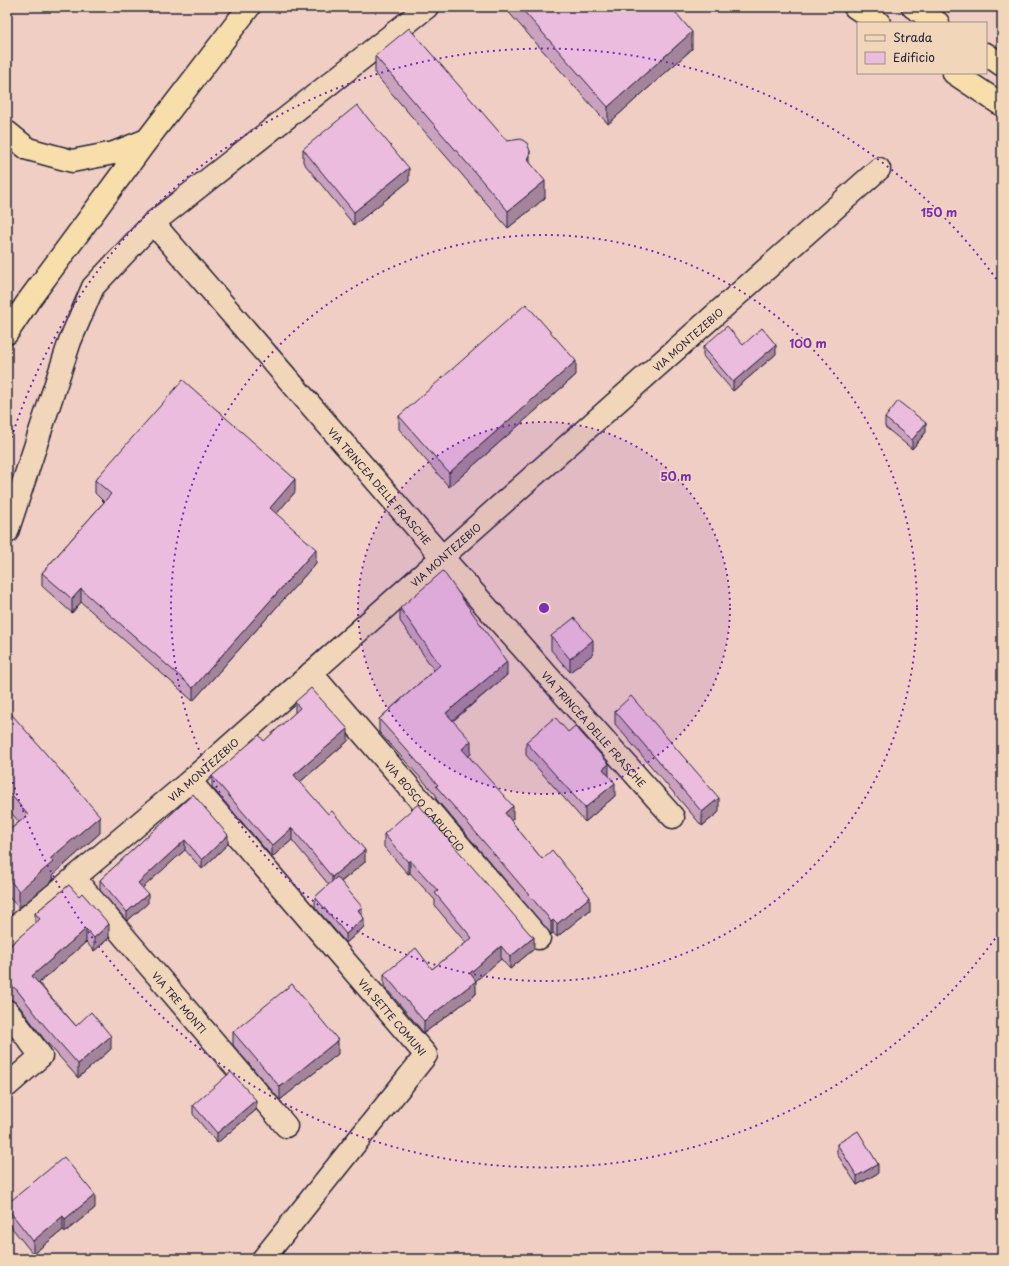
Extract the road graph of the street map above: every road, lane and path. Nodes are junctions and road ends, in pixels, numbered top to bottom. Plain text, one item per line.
1 (249, 7) edge
2 (427, 7) edge
3 (854, 7) edge
4 (913, 7) edge
5 (876, 22) edge
6 (936, 22) edge
7 (987, 55) edge
8 (1002, 65) edge
9 (956, 74) edge
10 (1002, 105) edge
11 (7, 132) edge
12 (147, 140) junction
13 (879, 169) dead end
14 (153, 222) junction
15 (7, 333) edge
16 (7, 532) edge
17 (442, 557) junction
18 (311, 673) junction
19 (190, 780) junction
20 (673, 817) dead end
21 (74, 878) junction
22 (7, 934) edge
23 (539, 938) dead end
24 (7, 1011) edge
25 (7, 1086) edge
26 (286, 1126) dead end
27 (263, 1259) edge

1 - 12 highway
2 - 14 street
3 - 5 highway
4 - 6 highway
7 - 8 highway
9 - 10 highway
11 - 12 highway
12 - 15 highway
13 - 17 street, VIA MONTEZEBIO
14 - 16 street
14 - 17 street, VIA TRINCEA DELLE FRASCHE
17 - 18 street, VIA MONTEZEBIO
17 - 20 street, VIA TRINCEA DELLE FRASCHE
18 - 19 street, VIA MONTEZEBIO
18 - 23 street, VIA BOSCO CAPUCCIO
19 - 21 street, VIA MONTEZEBIO
19 - 27 street, VIA SETTE COMUNI
21 - 22 street, VIA MONTEZEBIO
21 - 26 street, VIA TRE MONTI
24 - 25 street

